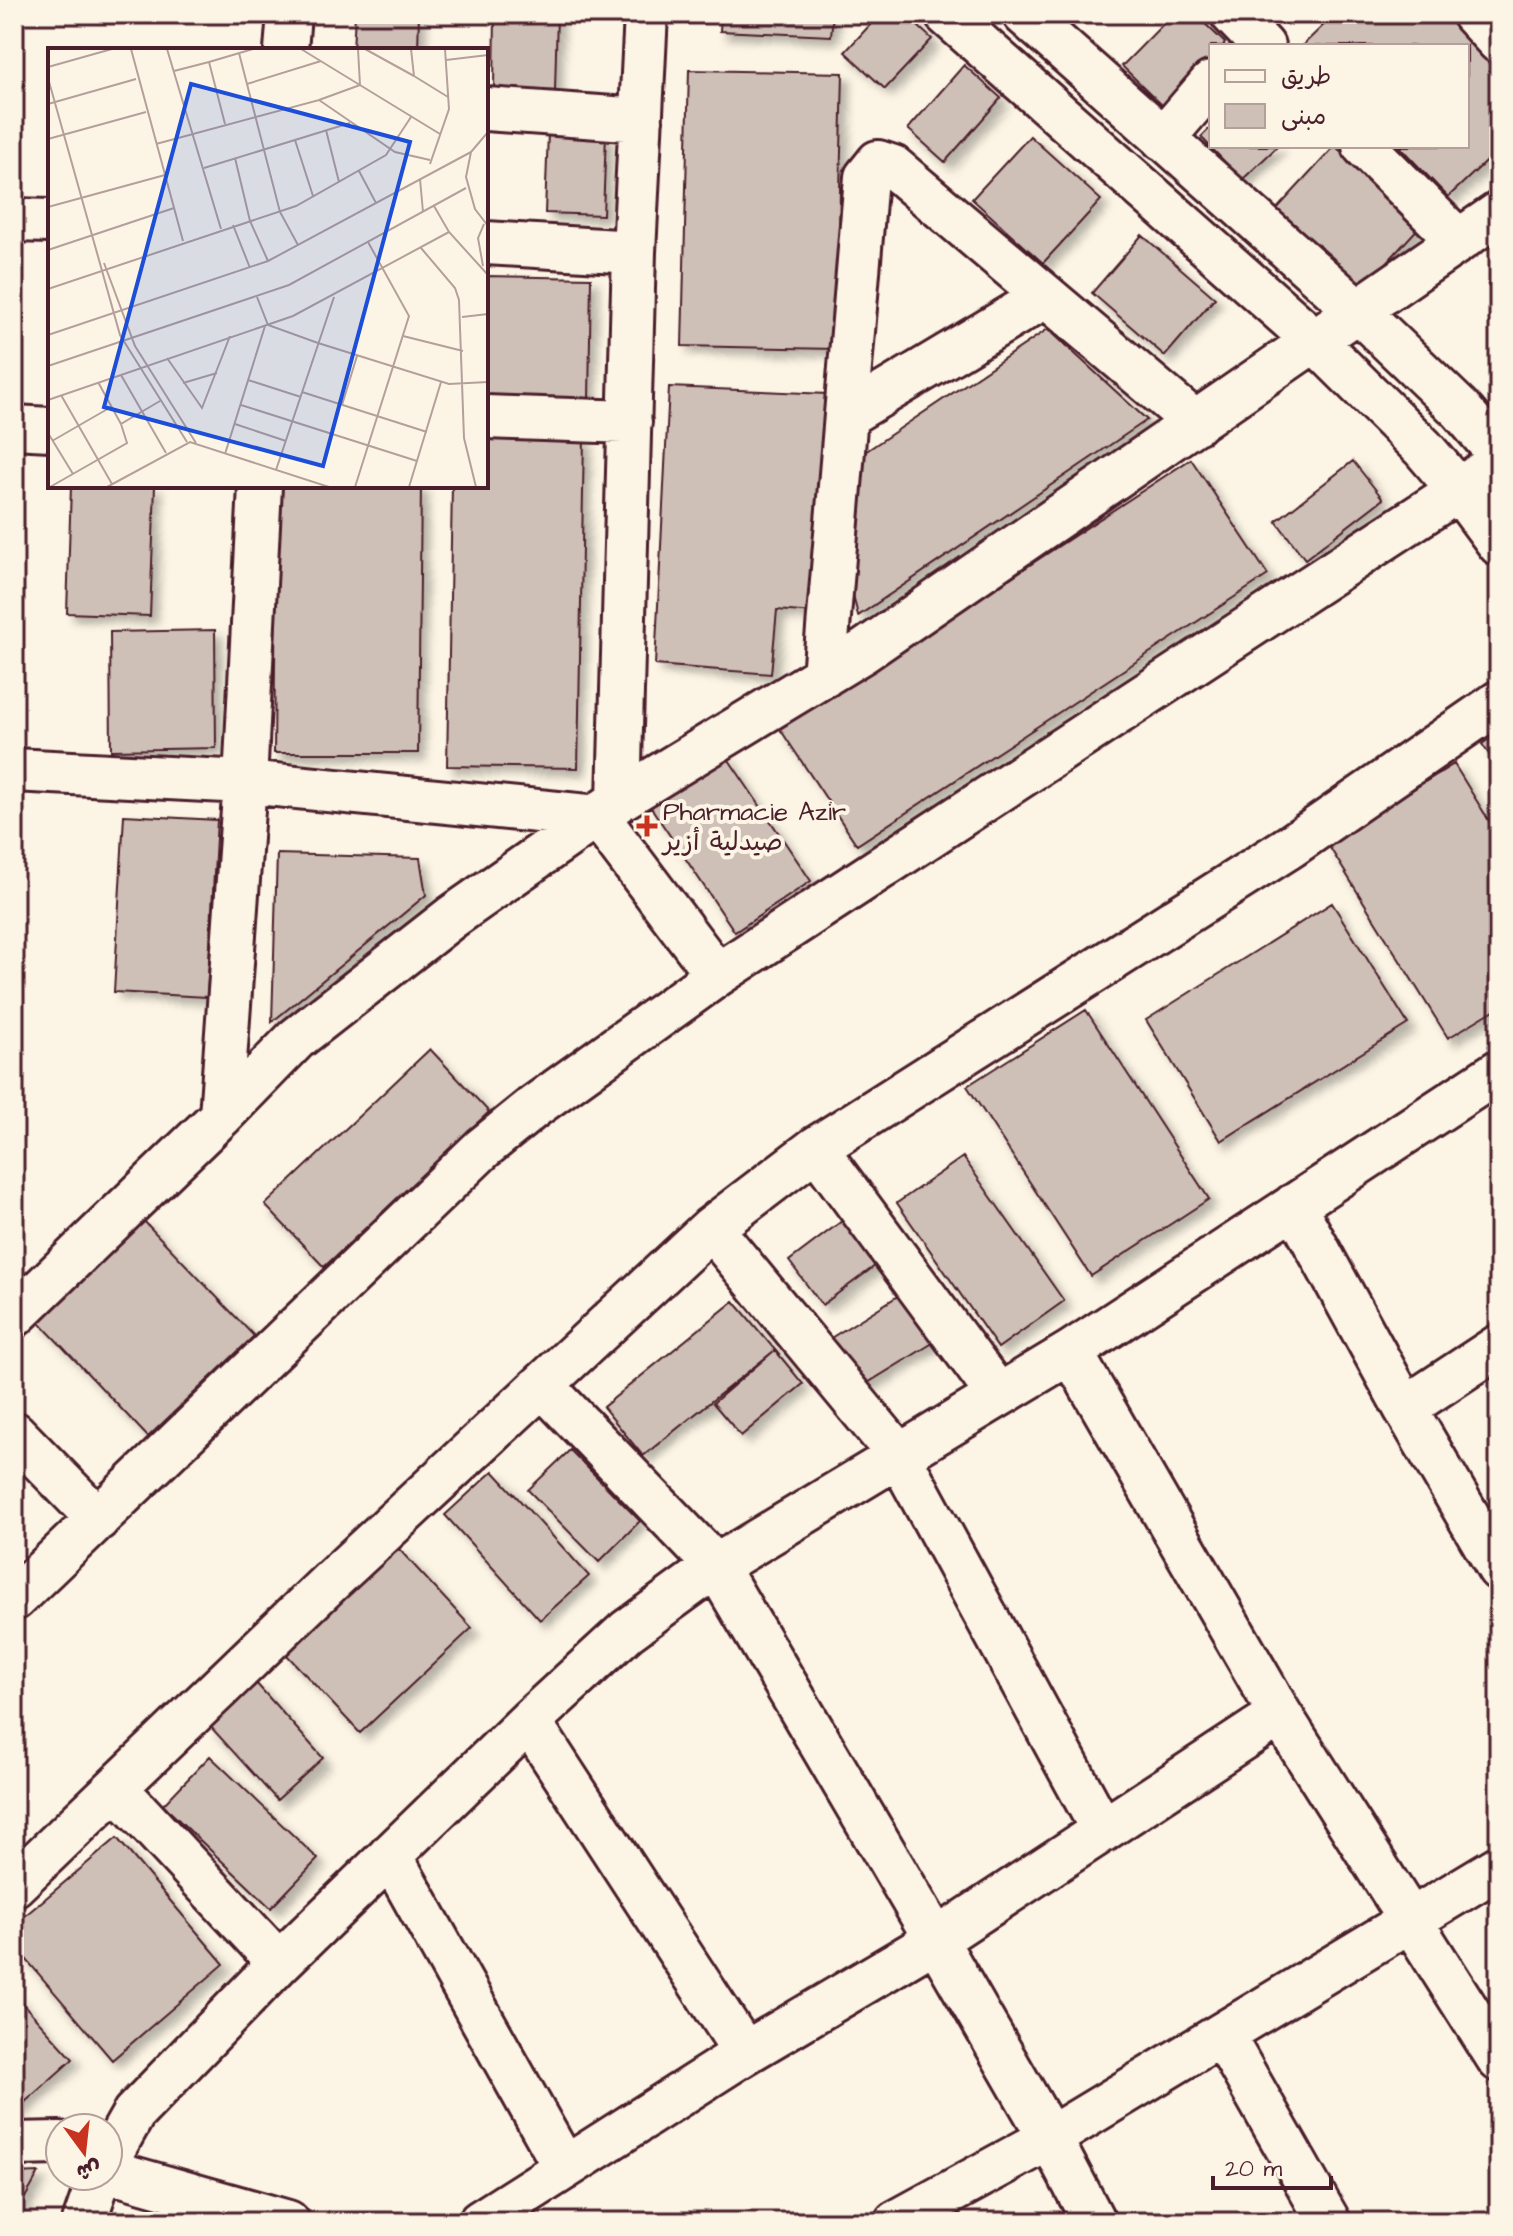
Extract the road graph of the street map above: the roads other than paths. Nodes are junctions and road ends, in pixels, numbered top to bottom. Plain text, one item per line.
1 (289, 14) edge
2 (646, 14) edge
3 (946, 14) edge
4 (1024, 14) edge
5 (1473, 14) edge
6 (1499, 42) edge
7 (286, 48) edge
8 (1209, 85) edge
9 (488, 109) edge
10 (641, 120) junction
11 (1163, 139) junction
12 (1366, 148) edge
13 (1499, 213) edge
14 (14, 220) edge
15 (48, 221) edge
16 (1458, 240) junction
17 (488, 243) edge
18 (634, 252) junction
19 (1046, 296) junction
20 (1358, 311) junction
21 (1315, 341) junction
22 (846, 416) junction
23 (488, 417) edge
24 (630, 422) junction
25 (1196, 423) junction
26 (14, 427) edge
27 (48, 429) edge
28 (1499, 454) edge
29 (1499, 461) edge
30 (260, 488) edge
31 (1459, 490) junction
32 (1499, 544) edge
33 (824, 676) junction
34 (1499, 702) edge
35 (14, 770) edge
36 (245, 782) junction
37 (609, 809) junction
38 (717, 975) junction
39 (1499, 1071) edge
40 (221, 1116) junction
41 (816, 1148) junction
42 (1294, 1205) junction
43 (711, 1228) junction
44 (14, 1316) edge
45 (1499, 1346) edge
46 (1071, 1352) junction
47 (542, 1385) junction
48 (998, 1395) junction
49 (1405, 1408) junction
50 (14, 1433) edge
51 (898, 1454) junction
52 (98, 1519) junction
53 (716, 1566) junction
54 (1499, 1569) edge
55 (14, 1599) edge
56 (1280, 1714) junction
57 (529, 1721) junction
58 (116, 1788) junction
59 (1103, 1831) junction
60 (390, 1855) junction
61 (1499, 1867) edge
62 (14, 1885) edge
63 (1410, 1921) junction
64 (936, 1940) junction
65 (279, 1963) junction
66 (1222, 2034) junction
67 (745, 2053) junction
68 (1499, 2060) edge
69 (124, 2131) edge
70 (1050, 2138) junction
71 (44, 2143) edge
72 (14, 2144) edge
73 (565, 2168) junction
74 (124, 2176) edge
75 (94, 2192) edge
76 (84, 2222) edge
77 (288, 2222) edge
78 (480, 2222) edge
79 (896, 2222) edge
80 (1094, 2222) edge
81 (1329, 2222) edge

1 - 7 street
2 - 10 street
3 - 21 street
4 - 11 street
5 - 6 street
8 - 11 street
9 - 10 street
10 - 18 street
11 - 20 street
12 - 16 street
13 - 16 street
14 - 15 street
16 - 20 street
17 - 18 street
18 - 24 street
19 - 22 street
19 - 22 street
19 - 25 street
20 - 21 street
20 - 28 street
21 - 25 street
21 - 31 street
22 - 33 street
23 - 24 street
24 - 37 street
25 - 33 street
26 - 27 street
29 - 31 street
30 - 36 street
31 - 32 street
31 - 38 street
33 - 37 street
34 - 41 street
35 - 36 street
36 - 37 street
36 - 40 street
37 - 38 street
37 - 40 street
38 - 52 street
39 - 42 street
40 - 44 street
41 - 43 street
41 - 48 street
42 - 46 street
42 - 49 street
43 - 47 street
43 - 51 street
45 - 49 street
46 - 48 street
46 - 56 street
47 - 53 street
47 - 58 street
48 - 51 street
49 - 54 street
50 - 52 street
51 - 53 street
51 - 59 street
52 - 55 street
53 - 57 street
53 - 64 street
56 - 59 street
56 - 63 street
57 - 60 street
57 - 67 street
58 - 62 street
58 - 65 street
59 - 64 street
60 - 65 street
60 - 73 street
61 - 63 street
63 - 66 street
63 - 68 street
64 - 67 street
64 - 70 street
65 - 69 street
66 - 70 street
66 - 81 street
67 - 73 street
70 - 79 street
70 - 80 street
71 - 72 street
73 - 78 street
74 - 77 street
75 - 76 street

